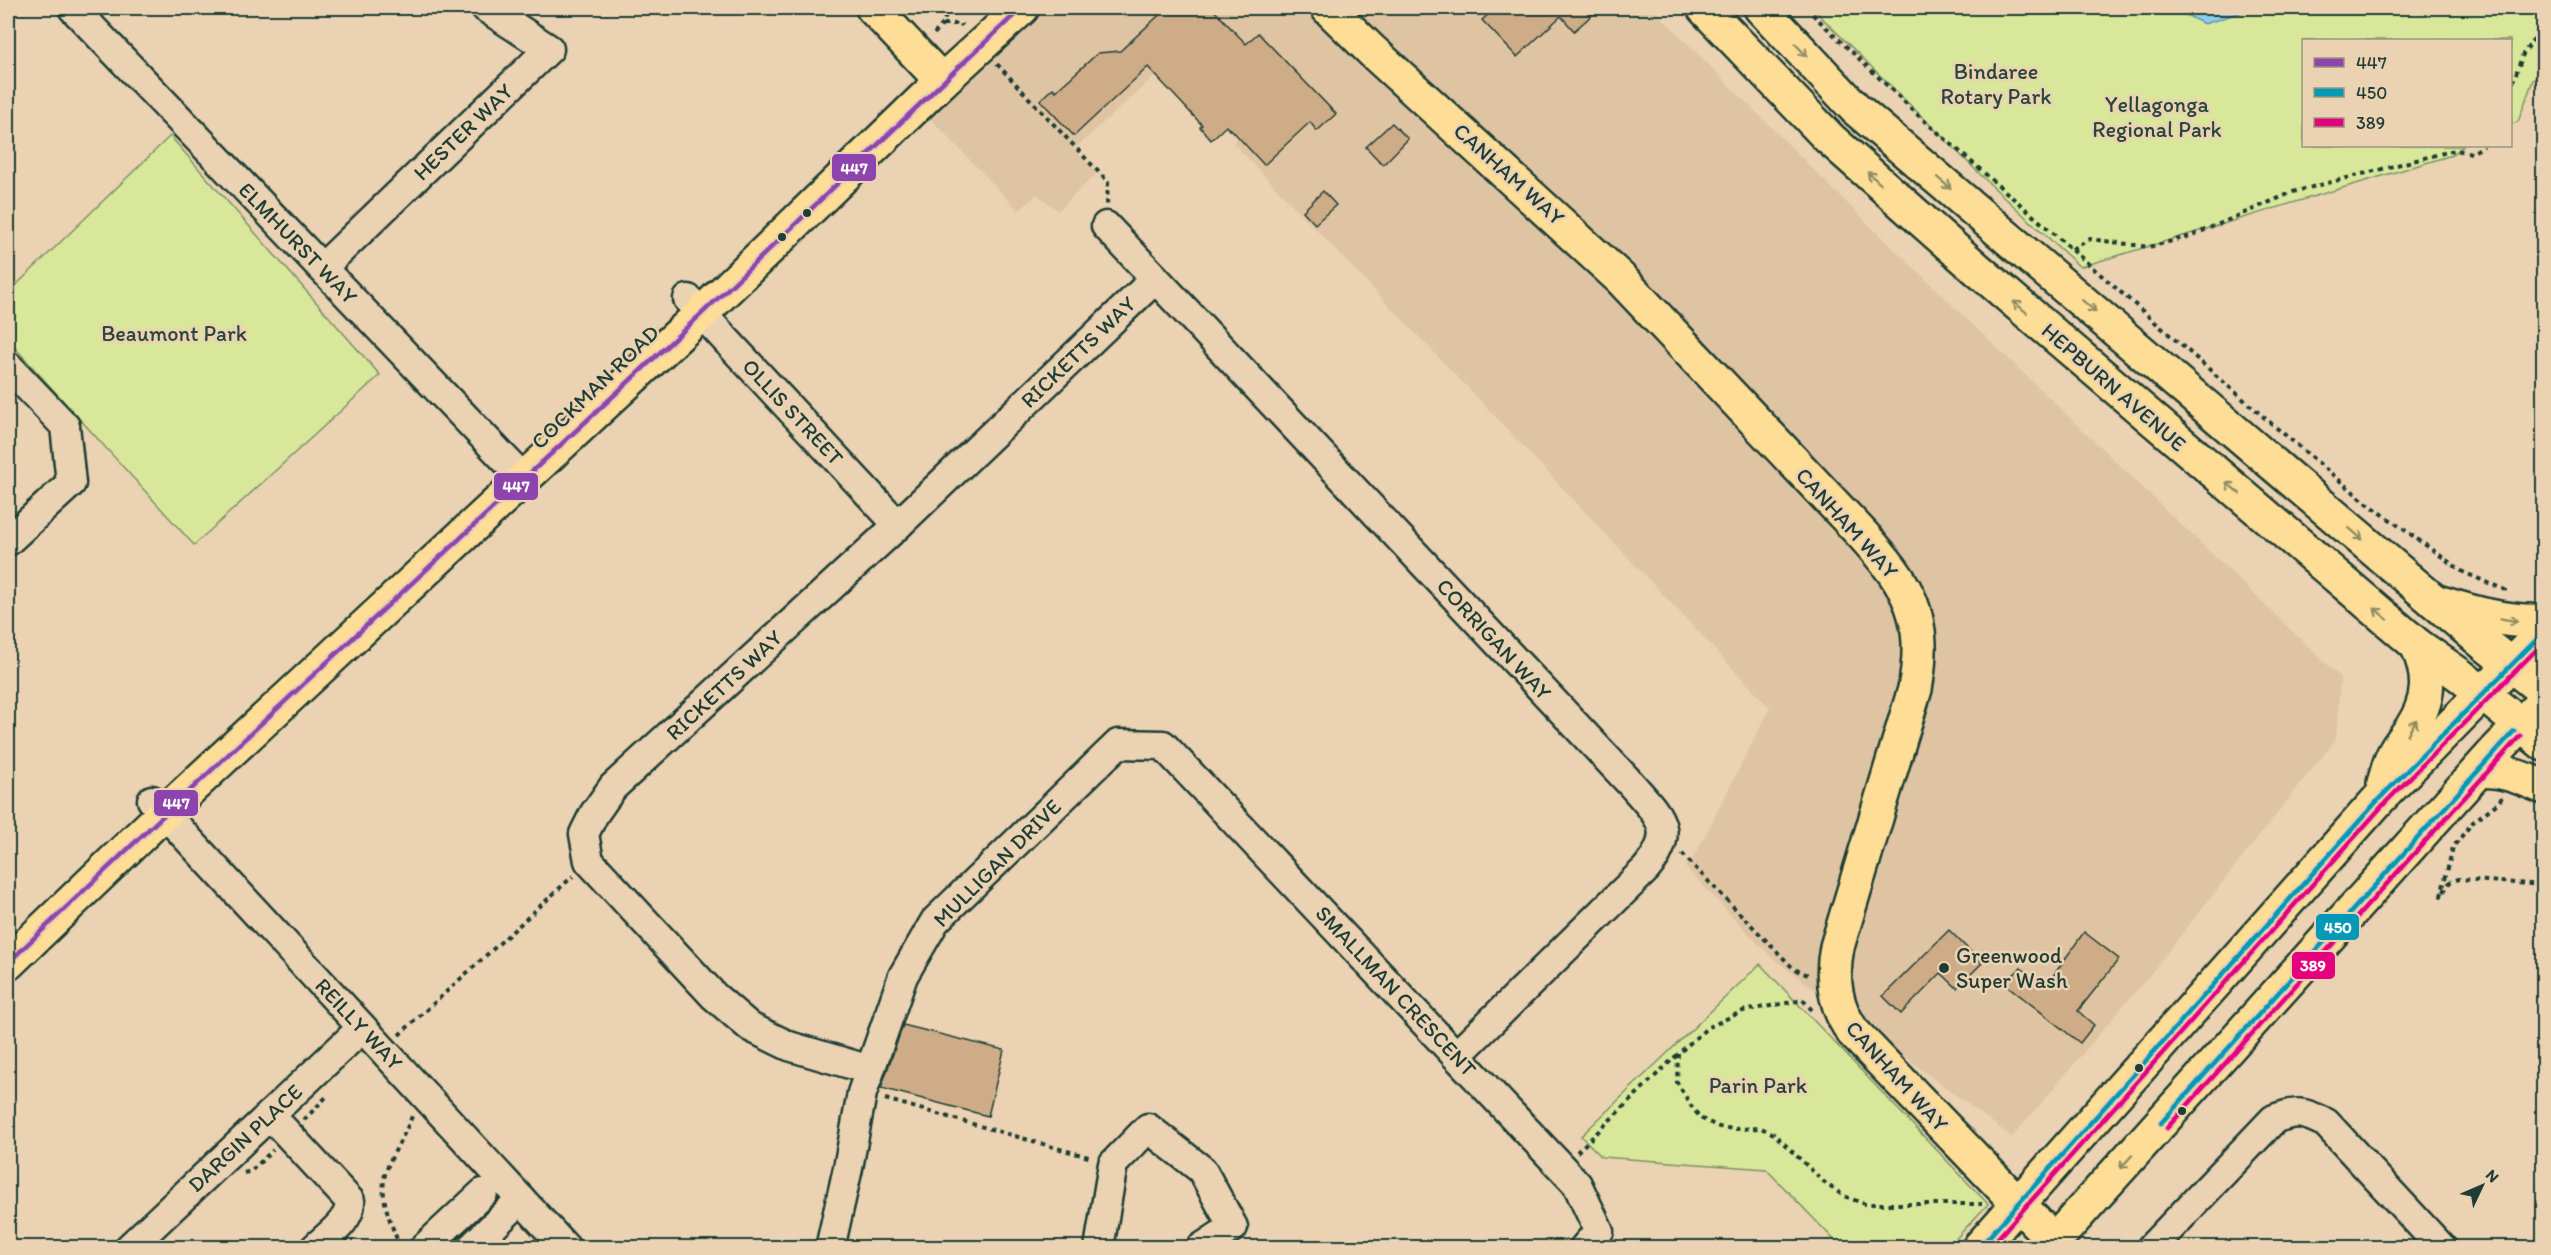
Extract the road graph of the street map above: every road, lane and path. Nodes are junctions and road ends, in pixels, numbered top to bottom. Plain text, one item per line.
1 (73, 8) edge
2 (486, 8) edge
3 (873, 8) edge
4 (900, 8) edge
5 (948, 8) edge
6 (997, 8) edge
7 (1022, 8) edge
8 (1328, 8) edge
9 (1354, 8) edge
10 (1704, 8) edge
11 (1761, 8) edge
12 (1806, 8) edge
13 (2544, 25) edge
14 (946, 51) junction
15 (994, 60) dead end
16 (2512, 88) edge
17 (2482, 147) edge
18 (1106, 226) joint
19 (2072, 249) junction
20 (322, 268) junction
21 (1155, 279) junction
22 (694, 306) junction
23 (8, 366) edge
24 (518, 472) junction
25 (898, 525) junction
26 (8, 541) edge
27 (2505, 590) dead end
28 (2434, 601) junction
29 (2544, 621) edge
30 (2544, 631) edge
31 (2417, 645) junction
32 (2510, 665) junction
33 (2544, 691) edge
34 (2484, 694) junction
35 (2544, 701) edge
36 (2532, 734) edge
37 (1163, 745) joint
38 (2478, 771) junction
39 (2512, 775) junction
40 (2544, 787) edge
41 (2379, 799) junction
42 (158, 806) junction
43 (1663, 834) junction
44 (589, 861) junction
45 (2544, 885) edge
46 (8, 938) edge
47 (8, 963) edge
48 (1835, 987) junction
49 (1815, 1013) dead end
50 (362, 1028) junction
51 (383, 1050) junction
52 (1678, 1054) junction
53 (1456, 1056) junction
54 (866, 1081) junction
55 (405, 1107) dead end
56 (270, 1114) junction
57 (412, 1116) junction
58 (420, 1124) dead end
59 (1113, 1164) junction
60 (1561, 1167) junction
61 (483, 1192) dead end
62 (1977, 1193) dead end
63 (2013, 1198) junction
64 (521, 1199) junction
65 (1979, 1204) junction
66 (2057, 1238) edge
67 (129, 1248) edge
68 (315, 1248) edge
69 (400, 1248) edge
70 (424, 1248) edge
71 (471, 1248) edge
72 (566, 1248) edge
73 (830, 1248) edge
74 (1099, 1248) edge
75 (1201, 1248) edge
76 (1584, 1248) edge
77 (1978, 1248) edge
78 (2151, 1248) edge
79 (2442, 1248) edge

1 - 20 street, ELMHURST WAY
2 - 20 street, HESTER WAY
3 - 14 main road
4 - 14 main road
5 - 14 path
6 - 14 main road, COCKMAN ROAD
7 - 14 main road, COCKMAN ROAD
8 - 48 main road, CANHAM WAY
9 - 63 main road, CANHAM WAY
31 -> 10 main road, HEPBURN AVENUE
11 -> 28 main road, HEPBURN AVENUE
12 - 19 path
13 - 16 path
14 - 22 main road, COCKMAN ROAD
15 - 18 path
17 - 19 path
18 - 21 street, CORRIGAN WAY
19 - 27 path
20 - 24 street, ELMHURST WAY
21 - 25 street, RICKETTS WAY
21 - 43 street, CORRIGAN WAY
22 - 24 main road, COCKMAN ROAD
22 - 25 street, OLLIS STREET
23 - 26 street
24 - 42 main road, COCKMAN ROAD
25 - 44 street, RICKETTS WAY
28 -> 29 main road
28 - 32 main road, HEPBURN AVENUE
30 - 32 main road
31 - 34 main road, HEPBURN AVENUE
41 -> 31 main road
32 - 33 main road, HEPBURN AVENUE
32 - 34 main road
34 - 36 main road, HEPBURN AVENUE
34 - 41 main road
35 - 36 main road
36 - 38 main road
37 - 53 street, SMALLMAN CRESCENT
37 - 54 street, MULLIGAN DRIVE
38 - 39 main road
38 -> 66 main road
39 - 40 main road
39 - 45 path
41 - 63 main road
42 - 46 main road, COCKMAN ROAD
42 - 47 main road, COCKMAN ROAD
42 - 50 street, REILLY WAY
43 - 48 path
43 - 53 street
44 - 51 path
44 - 54 street
48 - 63 main road, CANHAM WAY
49 - 52 path
50 - 51 street, REILLY WAY
50 - 56 street, DARGIN PLACE
51 - 64 street, REILLY WAY
52 - 60 path
52 - 65 path
53 - 60 street, SMALLMAN CRESCENT
54 - 59 path
54 - 73 street, MULLIGAN DRIVE
55 - 57 path
56 - 67 street, DARGIN PLACE
56 - 68 street
57 - 58 path
57 - 69 path
59 - 74 street
59 - 75 street
60 - 76 street, SMALLMAN CRESCENT
61 - 70 street
62 - 65 path
63 - 65 path
63 - 66 main road, CANHAM WAY
63 - 77 main road
64 - 71 street
64 - 72 street, REILLY WAY
78 - 79 street

